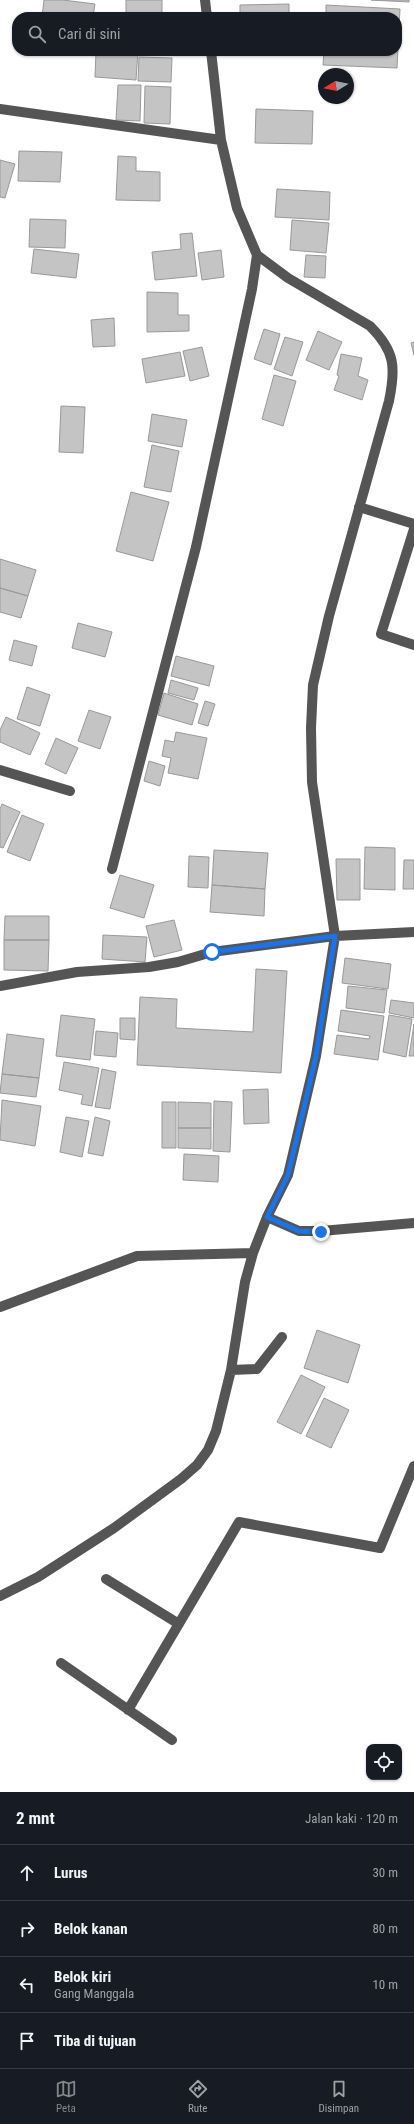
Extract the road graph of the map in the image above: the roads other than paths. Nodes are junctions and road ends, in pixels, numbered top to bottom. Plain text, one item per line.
1 (205, 0) edge
2 (206, 12) edge
3 (212, 56) edge
4 (0, 109) edge
5 (221, 140) junction
6 (257, 255) junction
7 (359, 507) junction
8 (414, 524) edge
9 (414, 529) edge
10 (414, 645) edge
11 (0, 770) edge
12 (70, 791) dead end
13 (112, 869) dead end
14 (414, 932) edge
15 (335, 936) junction
16 (0, 986) edge
17 (267, 1217) junction
18 (414, 1223) edge
19 (253, 1253) junction
20 (0, 1307) edge
21 (282, 1338) dead end
22 (231, 1370) junction
23 (414, 1466) edge
24 (106, 1579) dead end
25 (0, 1596) edge
26 (179, 1624) junction
27 (61, 1664) dead end
28 (128, 1710) junction
29 (172, 1740) dead end

1 - 2 street
3 - 5 street
4 - 5 street
5 - 6 street
6 - 7 street
6 - 13 street
7 - 8 street
7 - 15 street
9 - 10 street
11 - 12 street
14 - 15 street
15 - 16 street
15 - 17 street
17 - 18 street
17 - 19 street
19 - 20 street
19 - 22 street
21 - 22 street
22 - 25 street
23 - 26 street
24 - 26 street
26 - 28 street
27 - 28 street
28 - 29 street

